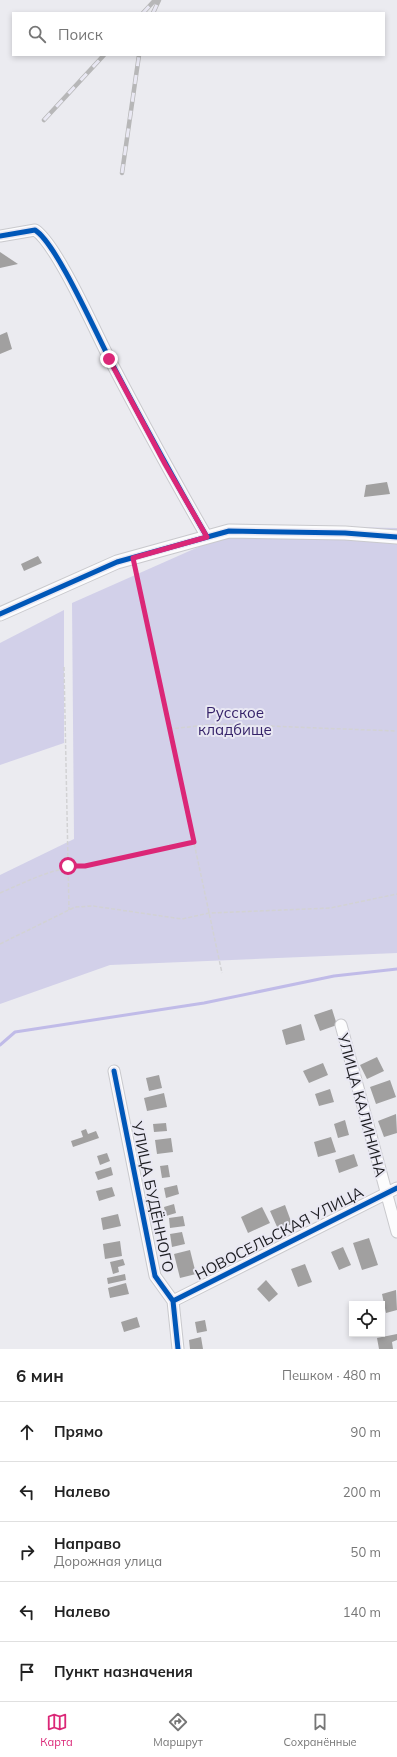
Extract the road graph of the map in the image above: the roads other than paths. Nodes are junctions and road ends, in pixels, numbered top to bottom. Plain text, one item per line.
1 (0, 236) edge
2 (207, 537) junction
3 (397, 537) edge
4 (0, 614) edge
5 (341, 1025) dead end
6 (114, 1071) dead end
7 (397, 1188) edge
8 (386, 1193) junction
9 (397, 1232) edge
10 (173, 1300) junction
11 (178, 1349) edge

1 - 2 street
2 - 3 street
2 - 4 street
5 - 8 street, УЛИЦА КАЛИНИНА
6 - 10 street, УЛИЦА БУДЁННОГО
7 - 8 street, НОВОСЕЛЬСКАЯ УЛИЦА
8 - 9 street, УЛИЦА КАЛИНИНА
8 - 10 street, НОВОСЕЛЬСКАЯ УЛИЦА
10 - 11 street

